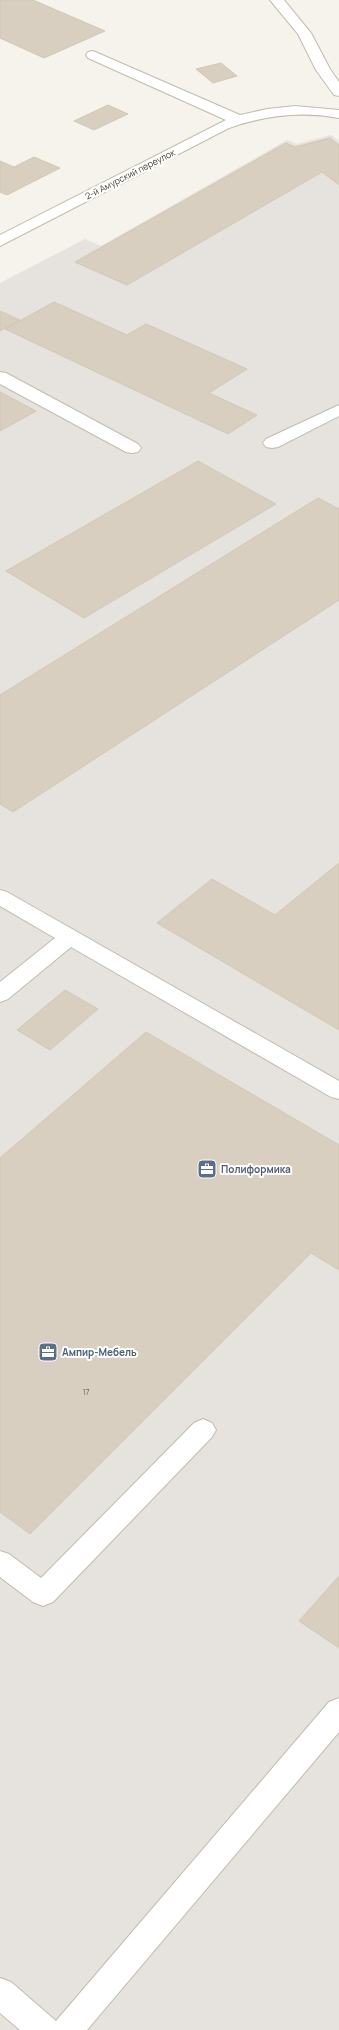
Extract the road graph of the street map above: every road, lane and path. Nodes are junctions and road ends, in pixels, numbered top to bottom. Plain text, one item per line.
1 (277, 0) edge
2 (93, 55) dead end
3 (339, 92) edge
4 (339, 114) edge
5 (239, 120) junction
6 (0, 241) edge
7 (0, 377) edge
8 (339, 410) edge
9 (272, 443) dead end
10 (132, 448) dead end
11 (0, 897) edge
12 (70, 937) junction
13 (0, 994) edge
14 (339, 1091) edge
15 (203, 1430) dead end
16 (4, 1573) edge
17 (339, 1710) edge
18 (0, 1993) edge
19 (44, 2030) edge
20 (67, 2030) edge

1 - 3 street
2 - 5 street
4 - 5 street, 2-й Амурский переулок
5 - 6 street, 2-й Амурский переулок
7 - 10 street
8 - 9 street
11 - 12 street
12 - 13 street
12 - 14 street
15 - 16 street
17 - 20 street
18 - 19 street

